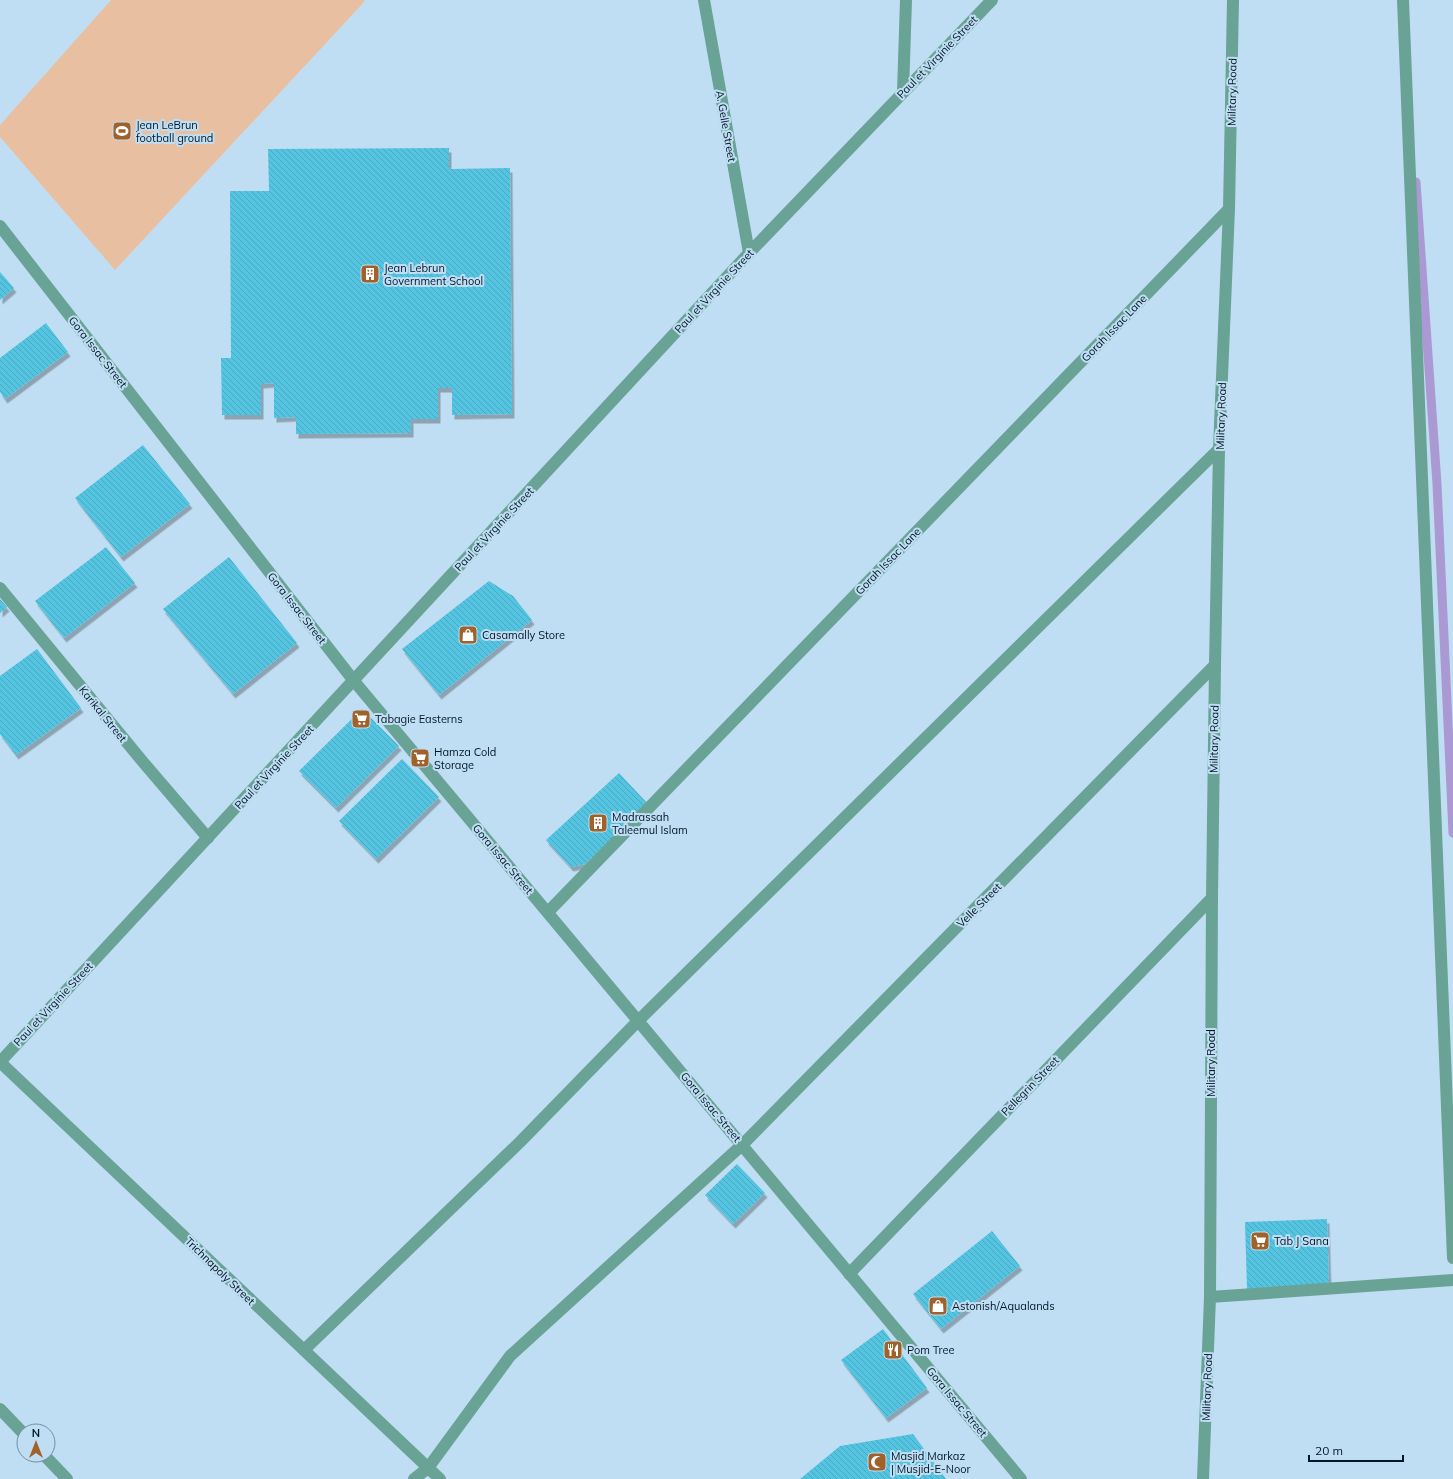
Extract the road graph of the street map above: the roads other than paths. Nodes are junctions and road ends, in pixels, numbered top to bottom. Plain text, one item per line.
1 (704, 0) edge
2 (906, 0) edge
3 (992, 0) edge
4 (1233, 0) edge
5 (1403, 0) edge
6 (903, 92) junction
7 (1229, 209) junction
8 (0, 226) edge
9 (748, 253) junction
10 (1219, 449) junction
11 (0, 588) edge
12 (1215, 665) junction
13 (354, 681) junction
14 (208, 838) junction
15 (1212, 898) junction
16 (548, 912) junction
17 (638, 1021) junction
18 (0, 1062) edge
19 (742, 1145) junction
20 (1453, 1258) edge
21 (849, 1274) junction
22 (1453, 1280) edge
23 (1210, 1297) junction
24 (304, 1350) junction
25 (0, 1409) edge
26 (16, 1426) edge
27 (52, 1463) edge
28 (428, 1468) junction
29 (67, 1479) edge
30 (414, 1479) edge
31 (440, 1479) edge
32 (1021, 1479) edge
33 (1203, 1479) edge

1 - 9 street, A. Gelle Street
2 - 6 street
3 - 6 street, Paul et Virginie Street
4 - 7 street, Military Road
5 - 20 street
6 - 9 street, Paul et Virginie Street
7 - 10 street, Military Road
7 - 16 street, Gorah Issac Lane
8 - 13 street, Gora Issac Street
9 - 13 street, Paul et Virginie Street
10 - 12 street, Military Road
10 - 17 street
11 - 14 street, Karikal Street
12 - 15 street, Military Road
12 - 19 street, Velle Street
13 - 14 street, Paul et Virginie Street
13 - 16 street, Gora Issac Street
14 - 18 street, Paul et Virginie Street
15 - 21 street, Pellegrin Street
15 - 23 street, Military Road
16 - 17 street, Gora Issac Street
17 - 19 street, Gora Issac Street
17 - 24 street
18 - 24 street, Trichnapoly Street
19 - 21 street, Gora Issac Street
19 - 28 street, Velle Street
21 - 32 street, Gora Issac Street
22 - 23 street
23 - 33 street, Military Road
24 - 28 street, Trichnapoly Street
25 - 26 street
27 - 29 street
28 - 30 street, Velle Street
28 - 31 street, Trichnapoly Street

